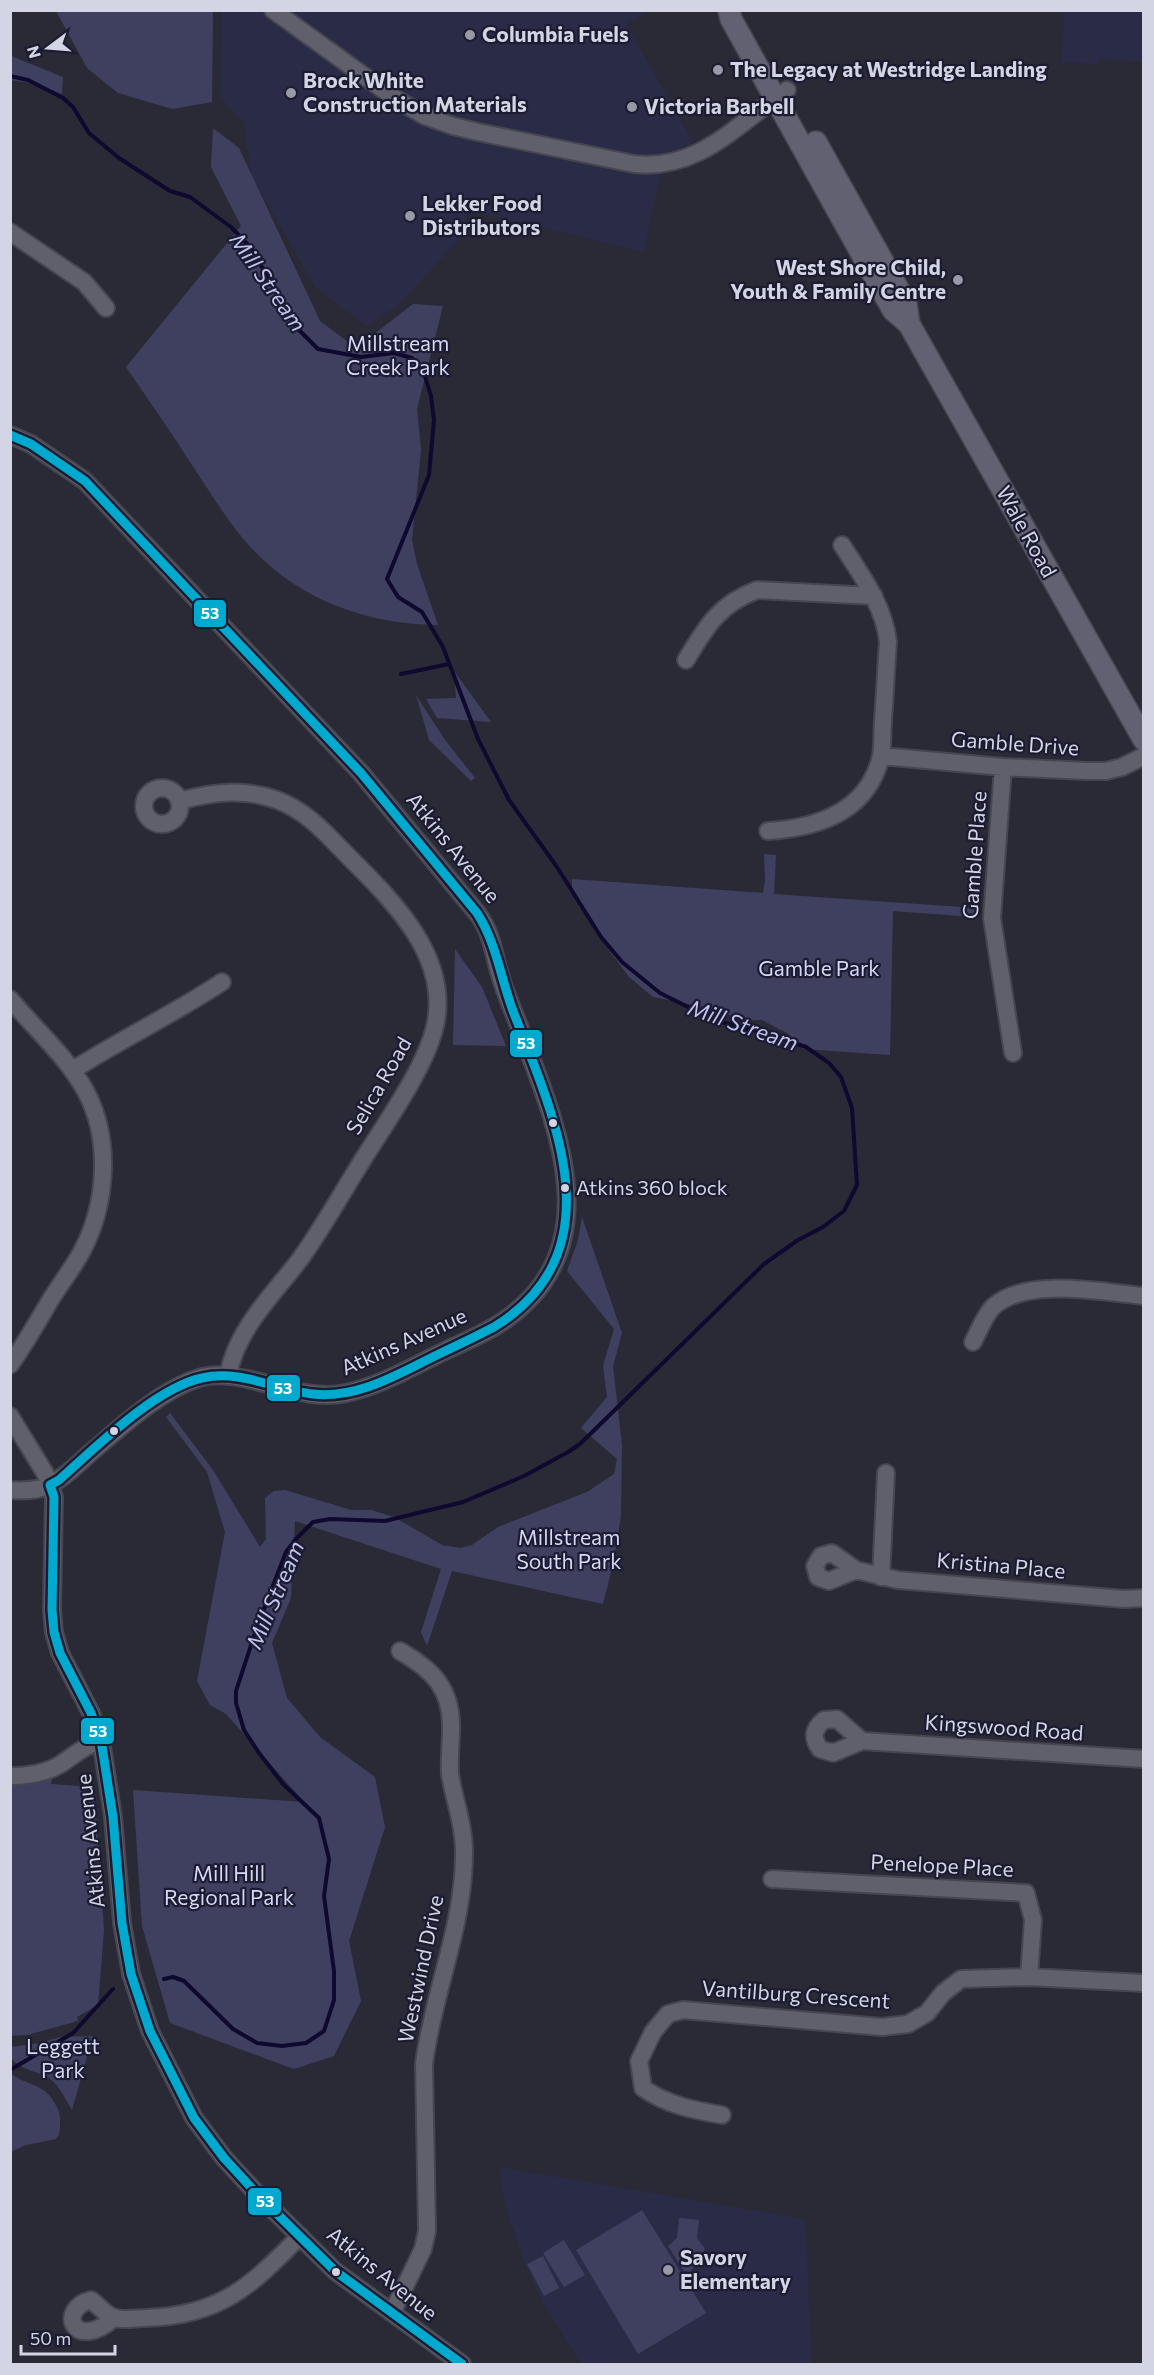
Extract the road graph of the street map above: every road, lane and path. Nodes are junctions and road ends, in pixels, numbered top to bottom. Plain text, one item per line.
1 (273, 10) edge
2 (729, 10) edge
3 (741, 10) edge
4 (781, 94) junction
5 (10, 232) edge
6 (106, 308) dead end
7 (10, 435) edge
8 (842, 545) dead end
9 (874, 596) junction
10 (686, 660) dead end
11 (1143, 740) edge
12 (881, 756) junction
13 (1143, 756) edge
14 (1003, 767) junction
15 (179, 801) dead end
16 (768, 831) dead end
17 (222, 982) dead end
18 (10, 999) edge
19 (1013, 1053) dead end
20 (73, 1070) junction
21 (1143, 1296) edge
22 (972, 1342) dead end
23 (10, 1365) edge
24 (228, 1376) junction
25 (10, 1416) edge
26 (886, 1473) dead end
27 (50, 1485) junction
28 (10, 1490) edge
29 (856, 1570) dead end
30 (881, 1577) junction
31 (1143, 1598) edge
32 (400, 1651) dead end
33 (101, 1740) junction
34 (862, 1741) dead end
35 (1143, 1759) edge
36 (10, 1776) edge
37 (772, 1879) dead end
38 (1029, 1977) junction
39 (1143, 1983) edge
40 (722, 2115) dead end
41 (300, 2236) junction
42 (392, 2313) junction
43 (114, 2318) dead end
44 (462, 2364) edge

1 - 4 street
2 - 4 main road, Wale Road
3 - 4 main road, Wale Road
4 - 11 main road, Wale Road
5 - 6 street
7 - 24 street, Atkins Avenue
8 - 9 street
9 - 10 street
9 - 12 street
12 - 14 street, Gamble Drive
12 - 16 street
13 - 14 street, Gamble Drive
14 - 19 street, Gamble Place
15 - 24 street, Selica Road
17 - 20 street
18 - 20 street
20 - 23 street
21 - 22 street
24 - 27 street, Atkins Avenue
25 - 27 street
26 - 30 street
27 - 28 street
27 - 33 street, Atkins Avenue
29 - 30 street, Kristina Place
30 - 31 street, Kristina Place
32 - 42 street, Westwind Drive
33 - 36 street
33 - 41 street, Atkins Avenue
34 - 35 street, Kingswood Road
37 - 38 street, Penelope Place
38 - 39 street, Vantilburg Crescent
38 - 40 street, Vantilburg Crescent
41 - 42 street, Atkins Avenue
41 - 43 street
42 - 44 street, Atkins Avenue

